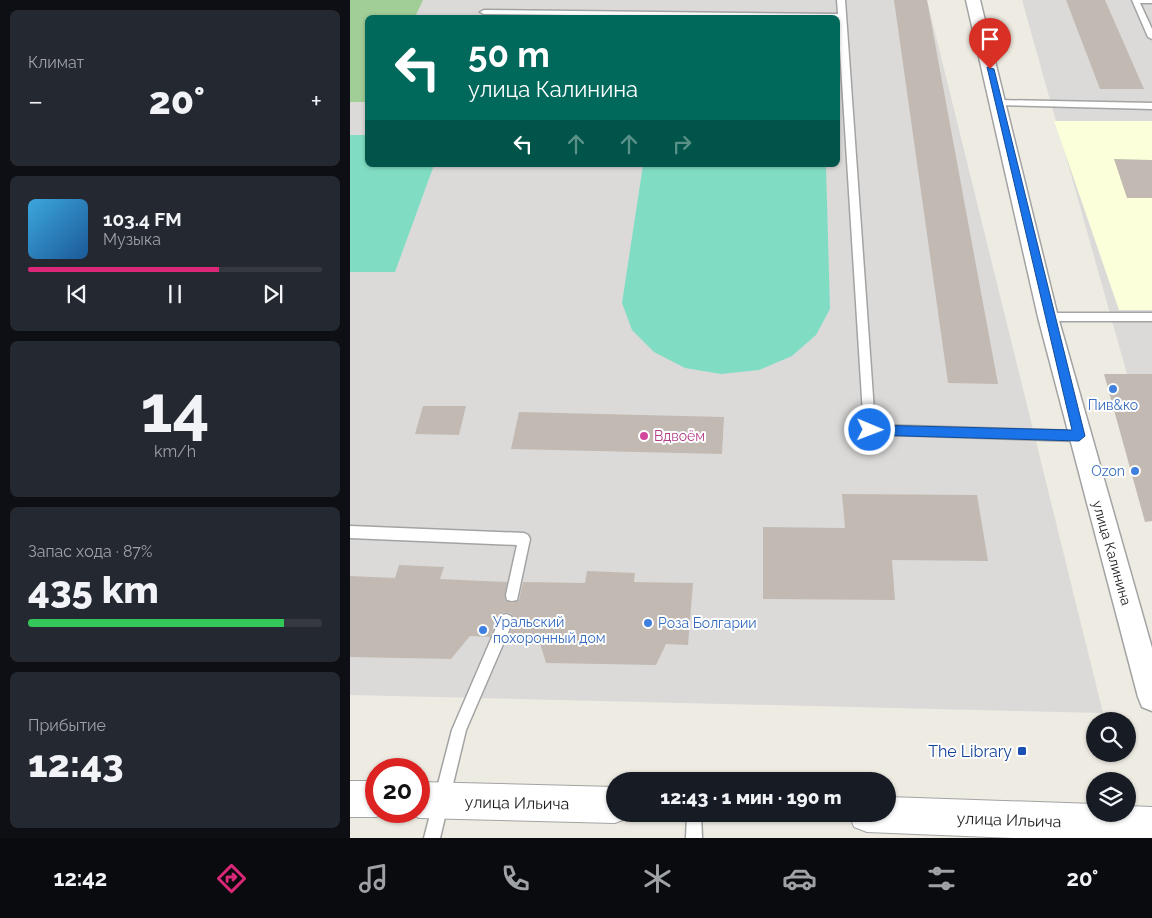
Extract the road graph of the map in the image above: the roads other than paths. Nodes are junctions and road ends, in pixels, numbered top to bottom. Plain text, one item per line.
1 (842, 0) edge
2 (973, 0) edge
3 (1152, 1) edge
4 (484, 12) edge
5 (752, 15) edge
6 (842, 16) joint
7 (1152, 36) edge
8 (842, 69) edge
9 (998, 103) junction
10 (1152, 106) edge
11 (1048, 317) junction
12 (1152, 318) edge
13 (1079, 436) junction
14 (350, 532) edge
15 (512, 595) dead end
16 (506, 620) dead end
17 (1152, 697) edge
18 (350, 798) edge
19 (365, 799) edge
20 (430, 801) edge
21 (606, 805) edge
22 (896, 815) edge
23 (694, 822) edge
24 (1152, 825) edge
25 (432, 838) edge
26 (694, 838) edge

1 - 6 lane
2 - 9 street, улица Калинина
3 - 7 lane
4 - 5 lane
6 - 8 lane
8 - 13 lane
9 - 10 lane
9 - 11 street, улица Калинина
11 - 12 lane
11 - 13 street, улица Калинина
13 - 17 street, улица Калинина
14 - 15 lane
16 - 20 lane
18 - 19 street
20 - 21 street, улица Ильича
20 - 25 lane
22 - 24 street, улица Ильича
23 - 26 lane

